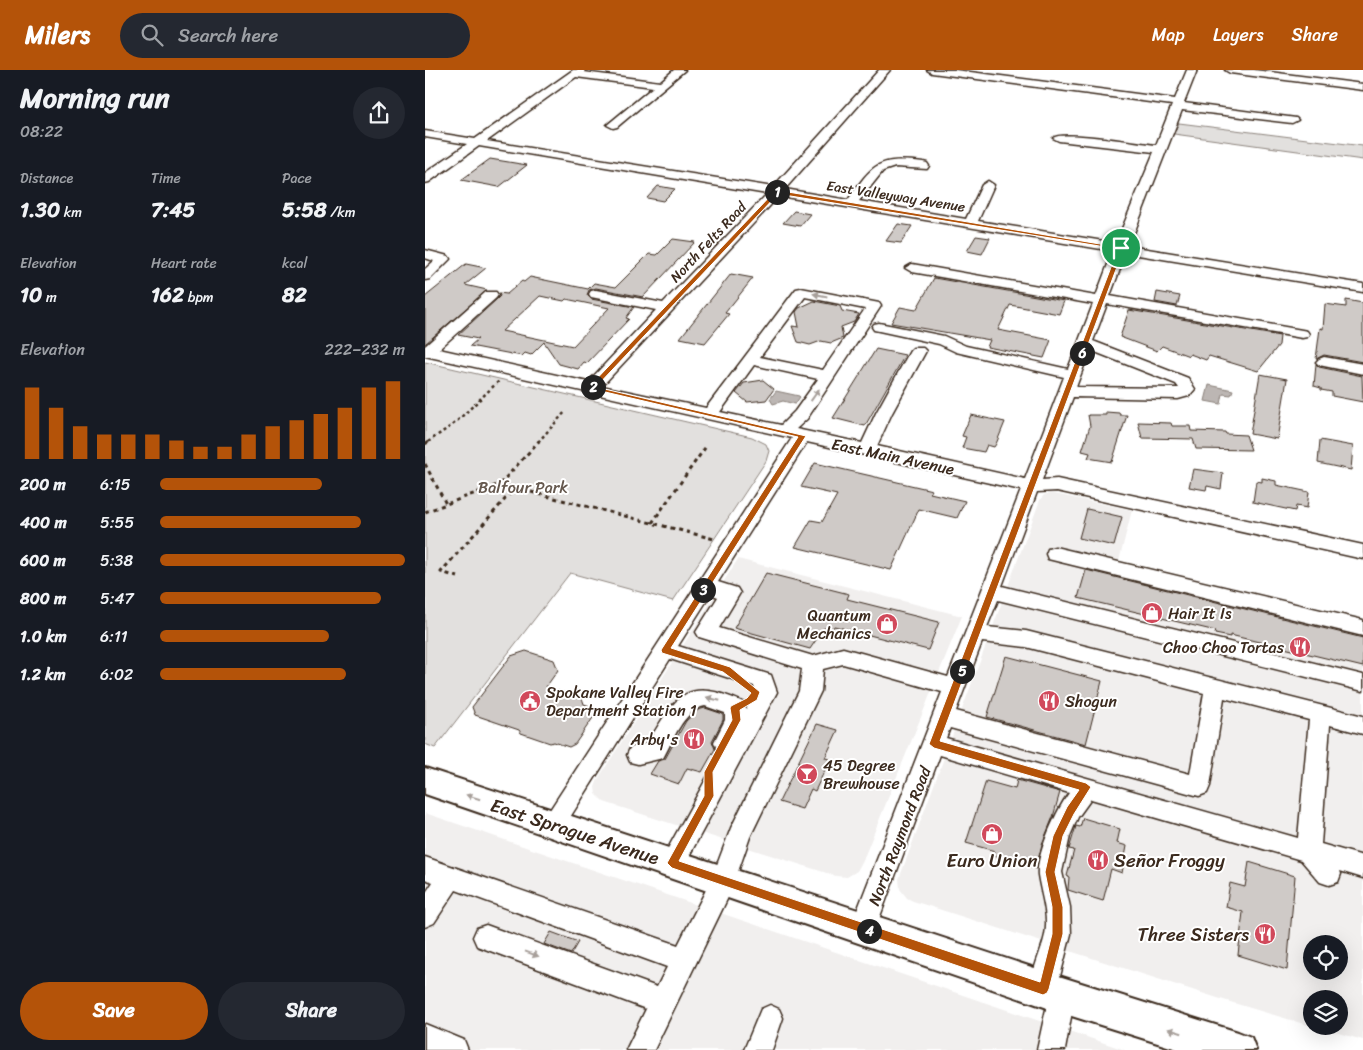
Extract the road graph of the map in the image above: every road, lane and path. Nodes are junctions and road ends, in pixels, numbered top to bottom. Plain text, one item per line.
1 (681, 70) edge
2 (885, 70) edge
3 (932, 70) edge
4 (1192, 70) edge
5 (1230, 70) edge
6 (577, 72) edge
7 (662, 85) junction
8 (1363, 86) edge
9 (1178, 104) junction
10 (1292, 120) dead end
11 (613, 124) dead end
12 (1070, 127) dead end
13 (425, 134) edge
14 (1059, 138) dead end
15 (476, 143) junction
16 (1161, 147) junction
17 (923, 166) dead end
18 (425, 179) edge
19 (988, 185) dead end
20 (776, 192) junction
21 (851, 204) junction
22 (971, 224) junction
23 (1121, 248) junction
24 (425, 254) edge
25 (912, 268) dead end
26 (425, 276) edge
27 (1363, 288) edge
28 (596, 294) dead end
29 (491, 295) dead end
30 (1102, 300) junction
31 (667, 308) junction
32 (879, 327) dead end
33 (1302, 334) dead end
34 (1086, 343) junction
35 (918, 350) dead end
36 (426, 352) edge
37 (750, 360) junction
38 (1324, 362) dead end
39 (1363, 369) edge
40 (510, 370) junction
41 (828, 376) junction
42 (1073, 376) junction
43 (591, 388) junction
44 (1067, 392) junction
45 (566, 411) dead end
46 (709, 415) junction
47 (793, 434) junction
48 (425, 444) edge
49 (707, 445) dead end
50 (867, 450) junction
51 (425, 464) edge
52 (500, 484) junction
53 (1033, 486) junction
54 (515, 488) junction
55 (446, 504) junction
56 (425, 512) edge
57 (652, 523) junction
58 (714, 539) dead end
59 (1363, 552) edge
60 (1055, 554) dead end
61 (458, 577) dead end
62 (706, 586) junction
63 (992, 591) junction
64 (1363, 628) edge
65 (975, 634) junction
66 (665, 650) junction
67 (813, 664) junction
68 (727, 669) junction
69 (1363, 683) edge
70 (1215, 687) junction
71 (955, 688) junction
72 (735, 708) junction
73 (1320, 714) junction
74 (944, 717) junction
75 (1363, 725) edge
76 (934, 744) junction
77 (638, 755) dead end
78 (425, 781) edge
79 (1086, 787) junction
80 (709, 796) junction
81 (554, 823) junction
82 (1309, 852) junction
83 (672, 863) junction
84 (1363, 867) edge
85 (425, 868) edge
86 (1329, 874) dead end
87 (451, 878) junction
88 (723, 881) junction
89 (425, 915) edge
90 (863, 929) junction
91 (486, 937) dead end
92 (684, 960) junction
93 (1053, 992) junction
94 (663, 1002) junction
95 (770, 1018) dead end
96 (425, 1038) edge
97 (454, 1050) edge
98 (640, 1050) edge
99 (757, 1050) edge
100 (1051, 1050) edge
101 (1238, 1050) edge

1 - 7 street
2 - 20 street, North Felts Road
3 - 9 street
4 - 9 street, North Raymond Road
5 - 8 street
6 - 7 street
6 - 15 street
7 - 11 street
9 - 10 street
9 - 16 street, North Raymond Road
12 - 16 street
13 - 15 street, East Valleyway Avenue
14 - 16 street
15 - 18 street
15 - 20 street, East Valleyway Avenue
16 - 23 street, North Raymond Road
17 - 21 street
19 - 22 street
20 - 21 street, East Valleyway Avenue
20 - 31 street, North Felts Road
21 - 22 street, East Valleyway Avenue
22 - 23 street, East Valleyway Avenue
23 - 27 street, East Valleyway Avenue
23 - 30 street, North Raymond Road
24 - 26 street
25 - 30 street
28 - 31 street
29 - 36 street
30 - 33 street
30 - 34 street, North Raymond Road
31 - 43 street, North Felts Road
32 - 42 street
34 - 42 street, North Raymond Road
34 - 44 street
35 - 50 street
36 - 40 street, East Main Avenue
37 - 41 street
41 -> 37 street
37 - 46 street
38 - 39 street
40 - 43 street, East Main Avenue
40 - 48 path
47 -> 41 street
42 - 44 street, North Raymond Road
43 - 46 street, East Main Avenue
44 - 53 street, North Raymond Road
45 - 52 path
46 - 47 street, East Main Avenue
47 - 50 street, East Main Avenue
47 - 62 street
49 - 57 path
50 - 53 street, East Main Avenue
51 - 55 path
52 - 54 path
52 - 55 path
53 - 59 street, East Main Avenue
53 - 63 street, North Raymond Road
54 - 57 path
54 - 61 path
55 - 56 path
57 - 58 path
60 - 64 street
62 - 66 street
62 - 67 street
63 - 65 street, North Raymond Road
63 - 69 street
65 - 70 street
65 - 71 street, North Raymond Road
66 - 68 street
66 - 81 street
67 - 71 street
67 - 88 street
68 - 72 street
68 - 80 street
70 - 73 street
70 - 74 street
71 - 74 street, North Raymond Road
72 -> 77 street
72 - 80 street
73 - 75 street
73 - 82 street
74 - 76 street, North Raymond Road
76 - 79 street
76 - 90 street, North Raymond Road
81 -> 78 main road, East Sprague Avenue
79 - 82 street
79 - 93 street
80 - 83 street
81 - 83 main road, East Sprague Avenue
82 - 84 street
82 - 86 street
83 - 88 main road, East Sprague Avenue
85 - 87 street
87 - 89 street
87 - 92 street
88 - 90 main road, East Sprague Avenue
88 - 92 street
90 - 93 main road, East Sprague Avenue
91 -> 94 street
92 - 94 street
93 - 100 street
101 -> 93 main road, East Sprague Avenue
94 - 98 street
95 - 99 street
96 - 97 street

